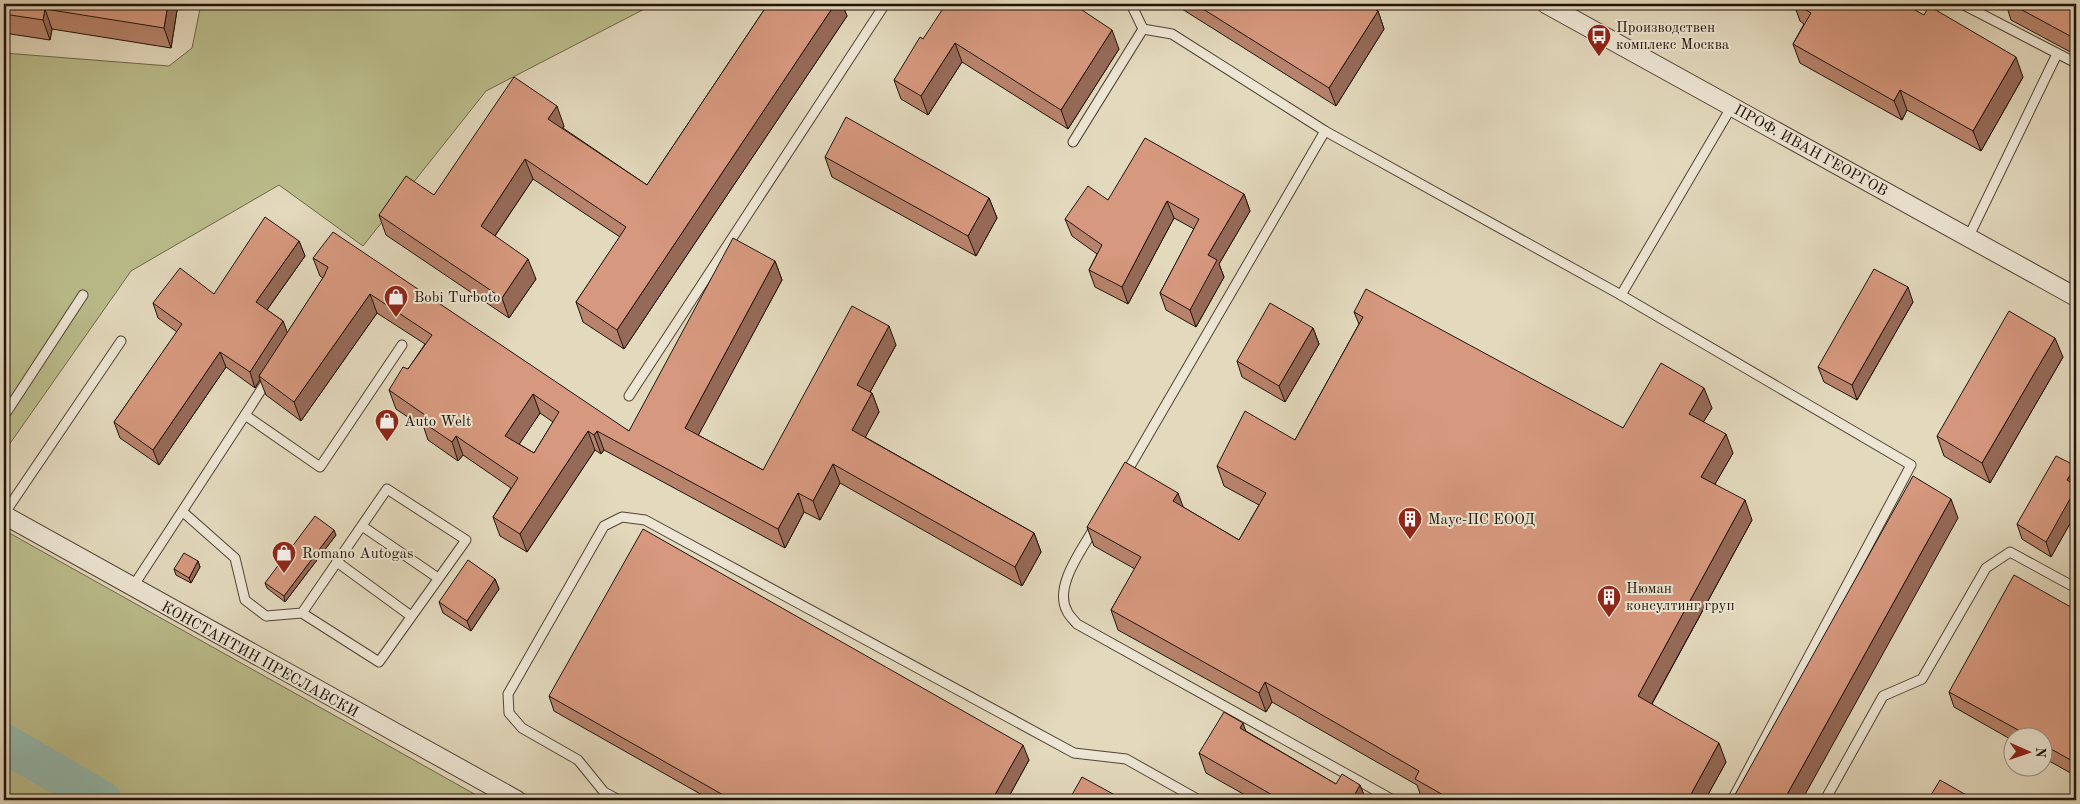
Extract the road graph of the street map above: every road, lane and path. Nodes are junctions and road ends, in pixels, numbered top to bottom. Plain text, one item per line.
1 (886, 4) edge
2 (1132, 4) edge
3 (1546, 4) edge
4 (1962, 4) edge
5 (1143, 29) junction
6 (2057, 54) junction
7 (2076, 63) edge
8 (1732, 106) junction
9 (1324, 131) junction
10 (1072, 142) dead end
11 (1968, 238) junction
12 (84, 295) dead end
13 (1621, 295) junction
14 (2076, 297) edge
15 (121, 341) dead end
16 (402, 345) dead end
17 (272, 374) edge
18 (630, 396) dead end
19 (244, 415) junction
20 (4, 416) edge
21 (1121, 482) edge
22 (183, 512) junction
23 (4, 515) edge
24 (1102, 516) edge
25 (362, 526) junction
26 (337, 562) junction
27 (438, 578) junction
28 (132, 588) junction
29 (2076, 588) edge
30 (302, 613) junction
31 (411, 616) junction
32 (602, 796) edge
33 (516, 800) edge
34 (619, 800) edge
35 (1199, 800) edge
36 (1393, 800) edge
37 (1732, 800) edge
38 (1825, 800) edge

1 - 18 lane
2 - 5 lane
3 - 8 street, ПРОФ. ИВАН ГЕОРГОВ
4 - 6 lane
5 - 9 lane
5 - 10 lane
6 - 7 lane
6 - 11 lane
8 - 11 street, ПРОФ. ИВАН ГЕОРГОВ
8 - 13 lane
9 - 13 lane
9 - 21 lane
11 - 14 street, ПРОФ. ИВАН ГЕОРГОВ
12 - 20 lane
13 - 37 lane
15 - 23 lane
16 - 19 lane
17 - 19 lane
19 - 22 lane
22 - 28 lane
22 - 30 lane
23 - 28 street, КОНСТАНТИН ПРЕСЛАВСКИ
24 - 36 lane
25 - 26 lane
25 - 27 lane
25 - 27 lane
26 - 30 lane
26 - 31 lane
27 - 31 lane
28 - 33 street, КОНСТАНТИН ПРЕСЛАВСКИ
29 - 38 lane
30 - 31 lane
32 - 34 lane
32 - 35 lane

